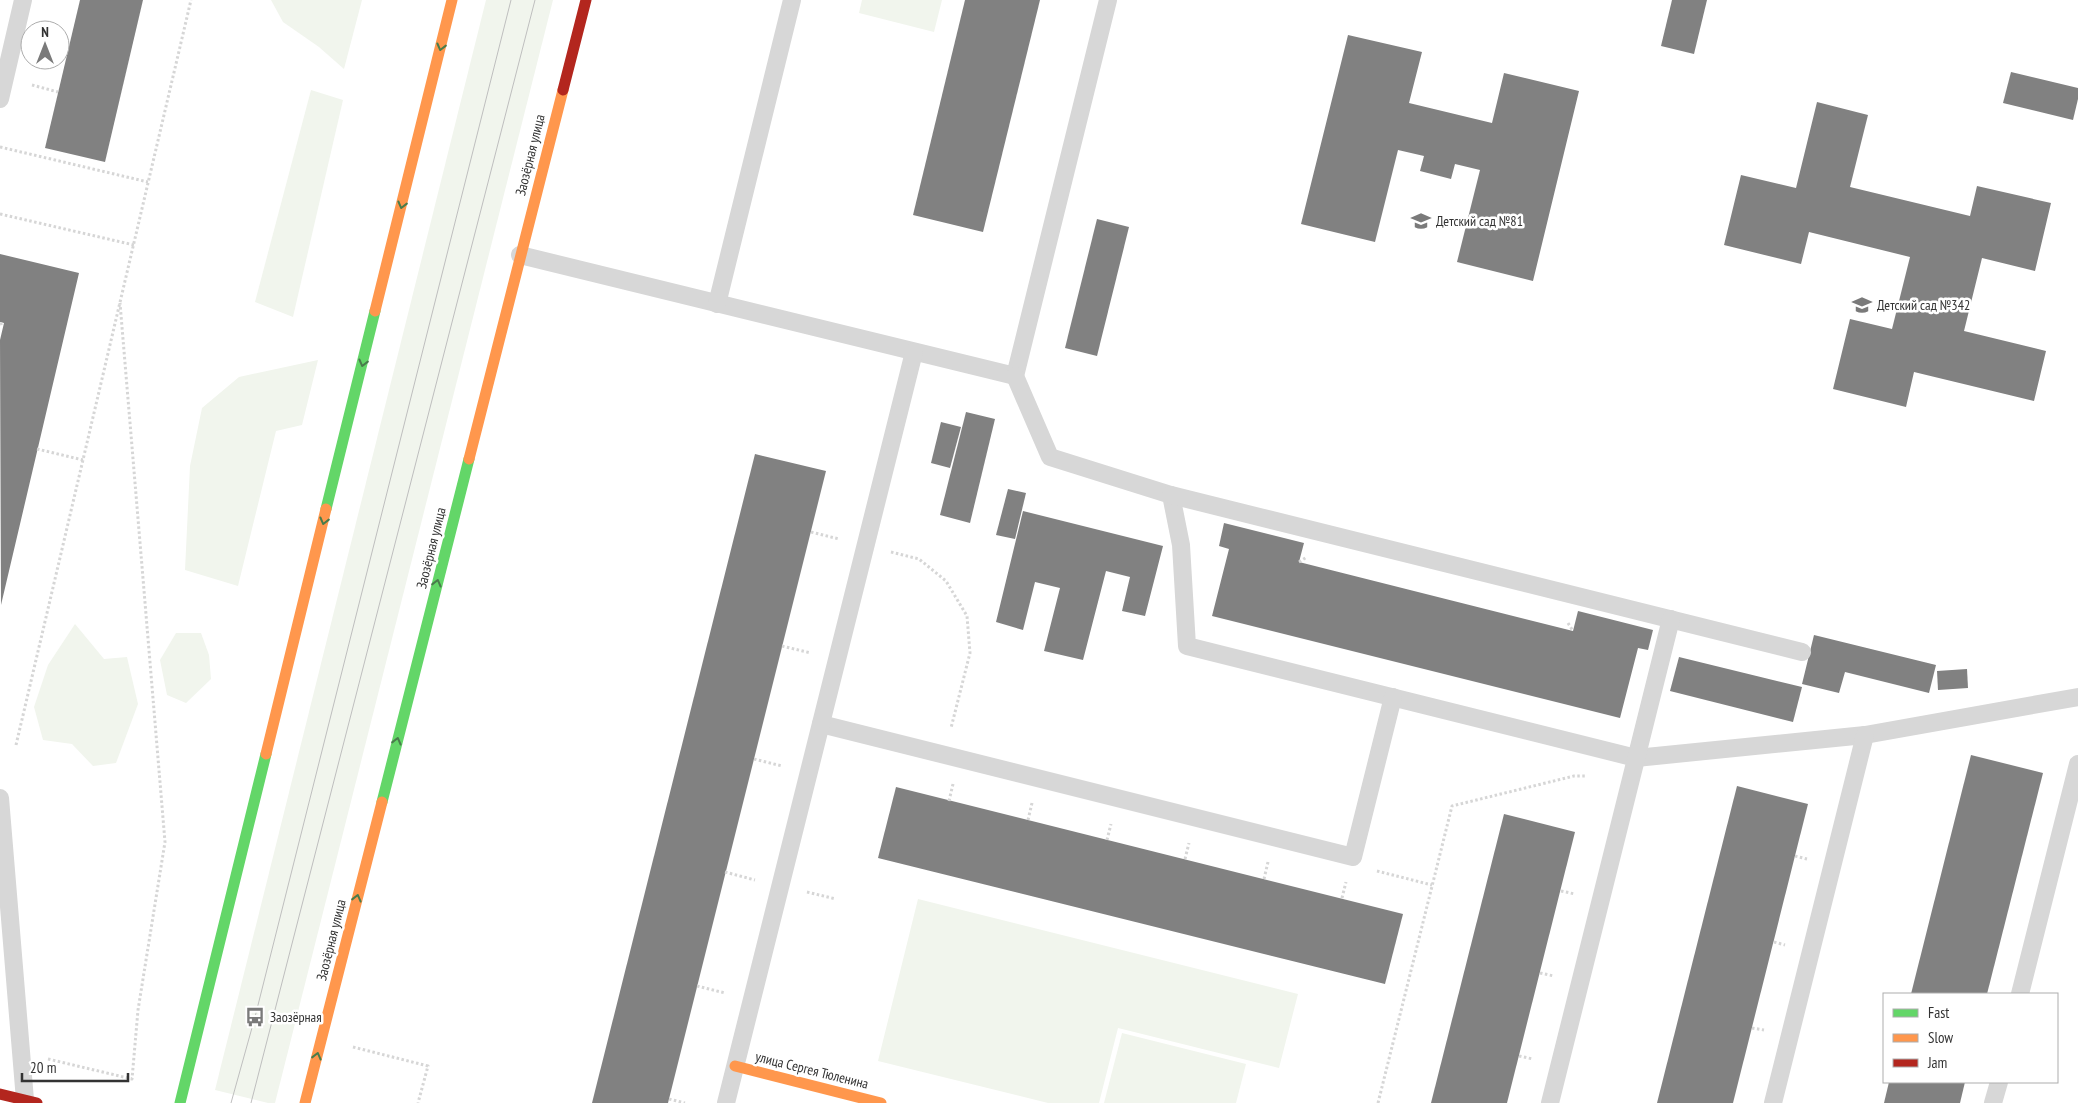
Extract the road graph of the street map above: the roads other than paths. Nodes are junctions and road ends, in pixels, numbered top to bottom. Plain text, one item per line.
1 (23, 0) edge
2 (452, 0) edge
3 (586, 0) edge
4 (792, 0) edge
5 (1108, 0) edge
6 (0, 98) edge
7 (520, 255) junction
8 (717, 304) junction
9 (914, 352) junction
10 (1015, 376) junction
11 (1171, 495) junction
12 (1671, 620) junction
13 (1802, 652) dead end
14 (1393, 697) junction
15 (2078, 697) edge
16 (821, 724) junction
17 (1865, 735) junction
18 (1636, 758) junction
19 (2078, 764) edge
20 (0, 798) edge
21 (2020, 993) edge
22 (735, 1066) junction
23 (1998, 1083) edge
24 (0, 1094) edge
25 (31, 1102) edge
26 (180, 1103) edge
27 (305, 1103) edge
28 (726, 1103) edge
29 (882, 1103) edge
30 (1550, 1103) edge
31 (1773, 1103) edge
32 (1993, 1103) edge

1 - 6 lane
2 -> 26 main road
3 - 7 main road, Заозёрная улица
4 - 8 lane
5 - 10 lane
7 - 8 lane
27 -> 7 main road, Заозёрная улица
8 - 9 lane
9 - 10 lane
9 - 16 lane
10 - 11 lane
11 - 12 lane
11 - 14 lane
12 - 13 lane
12 - 18 lane
14 - 16 lane
14 - 18 lane
15 - 17 lane
16 - 22 lane
17 - 18 lane
17 - 31 lane
18 - 30 lane
19 - 21 lane
20 - 25 lane
22 - 28 lane
22 - 29 main road, улица Сергея Тюленина
23 - 32 lane
24 - 25 main road

